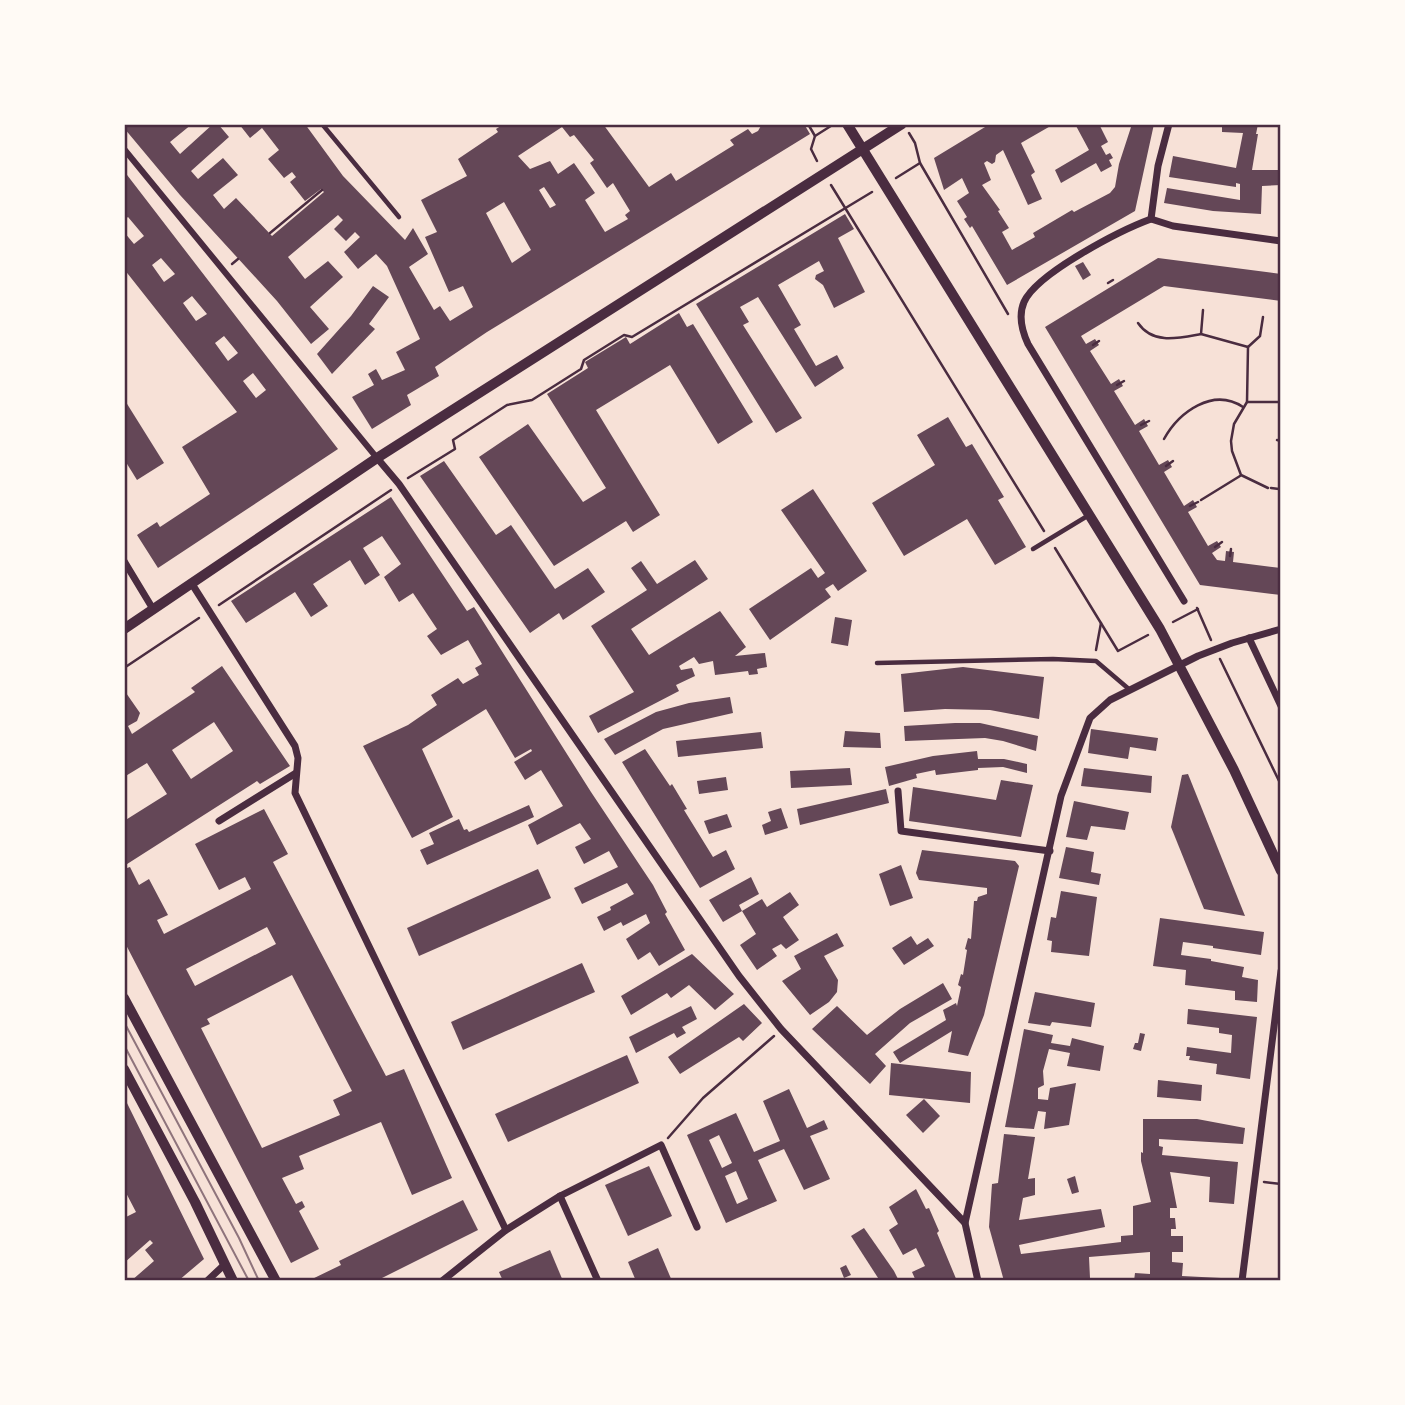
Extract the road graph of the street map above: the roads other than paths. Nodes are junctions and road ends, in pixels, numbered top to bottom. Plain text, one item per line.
1 (322, 124) edge
2 (847, 124) edge
3 (903, 124) edge
4 (1170, 124) edge
5 (124, 149) edge
6 (861, 149) junction
7 (399, 217) dead end
8 (1152, 219) junction
9 (1281, 241) edge
10 (377, 458) junction
11 (1089, 516) junction
12 (1033, 549) dead end
13 (124, 561) edge
14 (192, 583) junction
15 (1184, 601) dead end
16 (153, 609) junction
17 (124, 629) edge
18 (1281, 629) edge
19 (1249, 638) junction
20 (877, 663) dead end
21 (1181, 665) junction
22 (1130, 690) junction
23 (1281, 706) edge
24 (296, 773) junction
25 (898, 792) dead end
26 (219, 821) dead end
27 (1050, 851) junction
28 (1281, 871) edge
29 (1281, 971) edge
30 (124, 998) edge
31 (124, 1069) edge
32 (560, 1196) junction
33 (965, 1223) junction
34 (697, 1227) dead end
35 (506, 1230) junction
36 (225, 1265) junction
37 (207, 1281) edge
38 (233, 1281) edge
39 (276, 1281) edge
40 (442, 1281) edge
41 (598, 1281) edge
42 (978, 1281) edge
43 (1242, 1281) edge

1 - 7 lane
2 - 6 street
3 - 6 street
4 - 8 street
5 - 10 street
6 - 10 street
6 - 11 street
8 - 9 street
8 - 15 street
10 - 14 street
10 - 33 street
11 - 12 lane
11 - 21 street
13 - 16 street
14 - 16 street
14 - 24 street
16 - 17 street
18 - 19 street
19 - 21 street
19 - 23 street
20 - 22 lane
21 - 22 street
21 - 28 street
22 - 27 street
24 - 26 street
24 - 35 street
25 - 27 street
27 - 33 street
29 - 43 street
30 - 39 street
31 - 36 street
32 - 34 street
32 - 35 street
32 - 41 street
33 - 42 street
35 - 40 street
36 - 37 street
36 - 38 street

